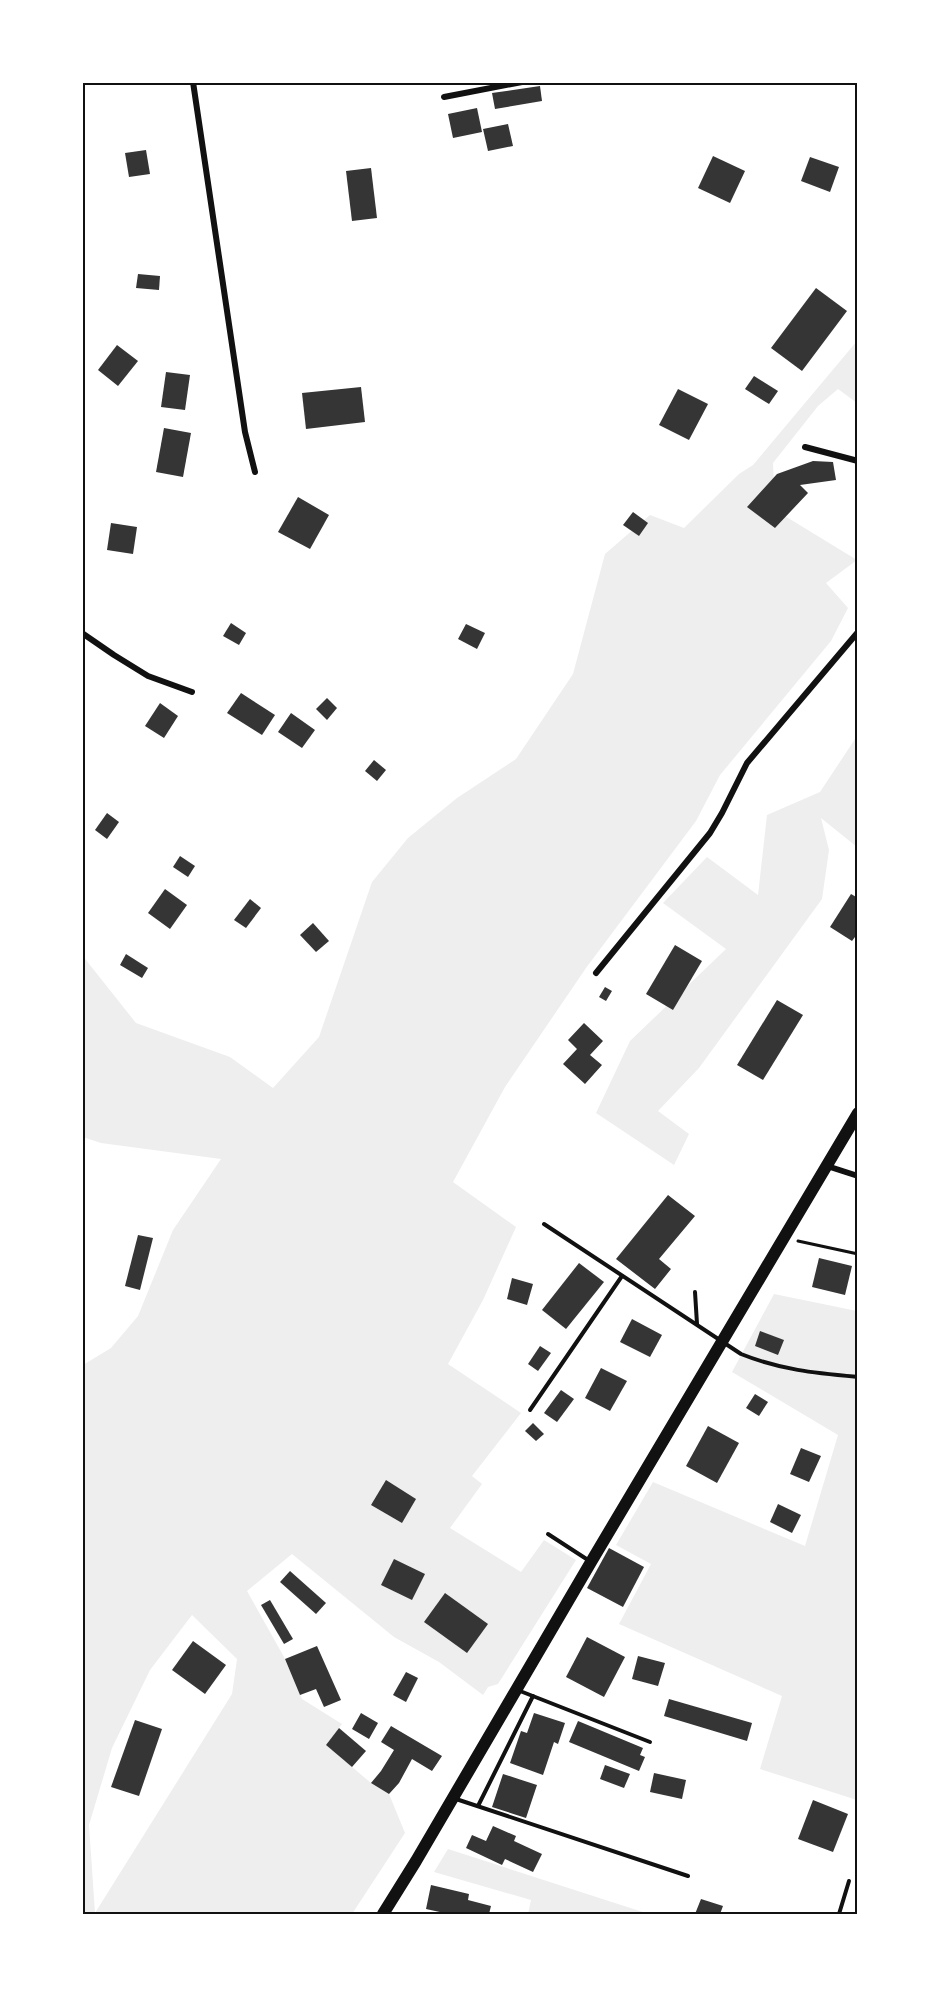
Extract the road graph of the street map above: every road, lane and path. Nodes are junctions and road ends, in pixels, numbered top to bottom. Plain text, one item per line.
1 (193, 82) edge
2 (522, 82) edge
3 (444, 96) dead end
4 (805, 447) dead end
5 (858, 461) edge
6 (255, 472) dead end
7 (858, 632) edge
8 (82, 633) edge
9 (192, 692) dead end
10 (596, 973) dead end
11 (858, 1113) edge
12 (826, 1165) junction
13 (858, 1176) edge
14 (544, 1224) dead end
15 (783, 1238) junction
16 (858, 1254) edge
17 (622, 1276) junction
18 (695, 1292) dead end
19 (697, 1325) junction
20 (722, 1342) junction
21 (858, 1377) edge
22 (530, 1410) dead end
23 (548, 1534) dead end
24 (591, 1562) junction
25 (516, 1689) junction
26 (533, 1696) junction
27 (650, 1742) dead end
28 (453, 1798) junction
29 (478, 1806) junction
30 (688, 1876) dead end
31 (849, 1881) dead end
32 (383, 1914) edge
33 (839, 1914) edge

1 - 6 street
2 - 3 street
4 - 5 street
7 - 10 street
8 - 9 street
11 - 12 main road
12 - 13 street
12 - 15 main road
14 - 17 lane
15 - 16 path
15 - 20 main road
17 - 19 lane
17 - 22 lane
18 - 19 lane
19 - 20 lane
20 - 21 lane
20 - 24 main road
23 - 24 lane
24 - 25 main road
25 - 26 lane
25 - 28 main road
26 - 27 lane
26 - 29 lane
28 - 29 lane
28 - 32 main road
29 - 30 lane
31 - 33 lane

